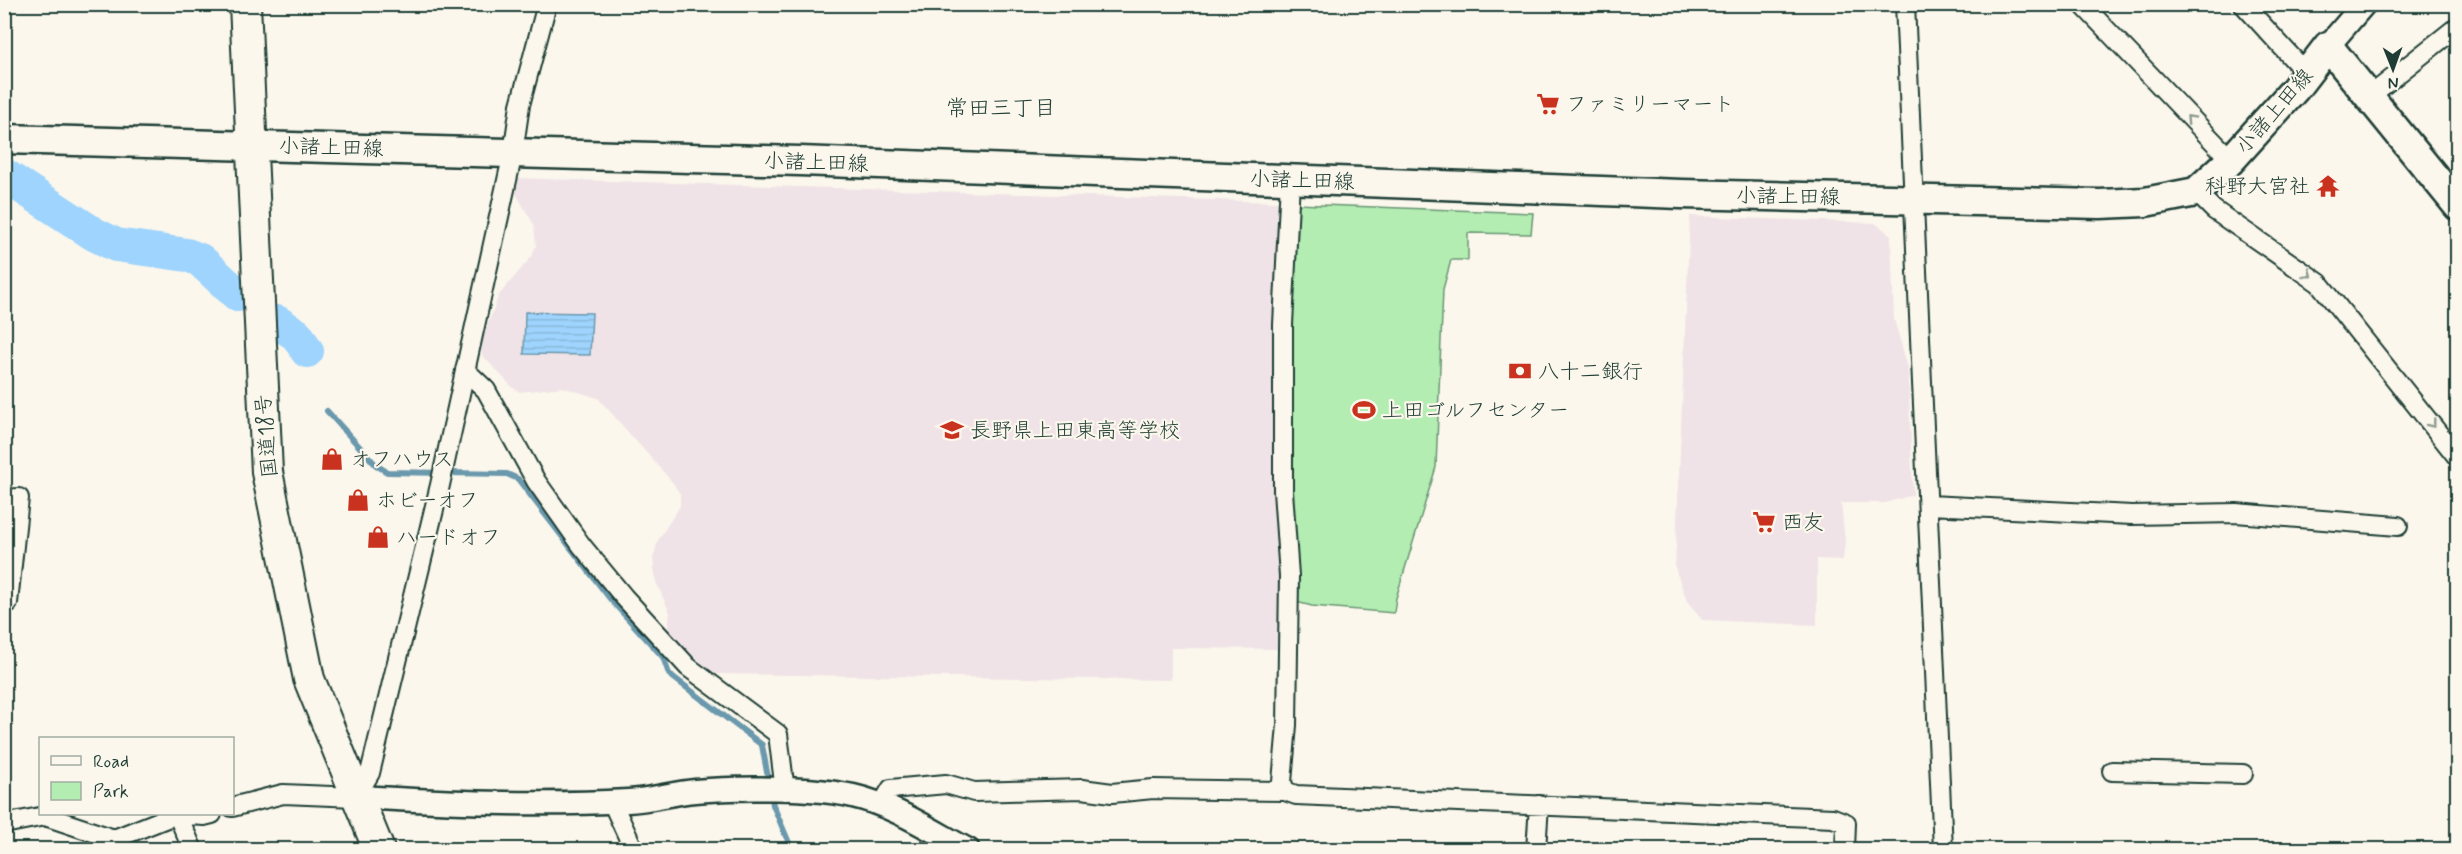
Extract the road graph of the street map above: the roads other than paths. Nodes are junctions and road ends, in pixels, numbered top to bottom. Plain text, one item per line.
1 (245, 4) edge
2 (547, 4) edge
3 (1905, 4) edge
4 (2082, 4) edge
5 (2243, 4) edge
6 (2364, 4) edge
7 (2457, 26) edge
8 (2328, 46) junction
9 (2307, 74) junction
10 (2370, 96) junction
11 (4, 139) edge
12 (250, 144) junction
13 (513, 153) junction
14 (2231, 160) junction
15 (1290, 180) junction
16 (2196, 192) junction
17 (1915, 199) junction
18 (2457, 206) edge
19 (465, 370) junction
20 (2457, 458) edge
21 (4, 499) edge
22 (1929, 505) junction
23 (2398, 526) dead end
24 (8, 603) dead end
25 (2112, 771) dead end
26 (2243, 774) dead end
27 (775, 791) junction
28 (1285, 791) junction
29 (356, 797) junction
30 (612, 802) junction
31 (1539, 805) junction
32 (234, 806) edge
33 (881, 806) junction
34 (174, 815) edge
35 (177, 815) edge
36 (190, 815) edge
37 (207, 815) edge
38 (4, 824) edge
39 (370, 842) edge
40 (193, 849) edge
41 (634, 849) edge
42 (968, 849) edge
43 (1536, 849) edge
44 (1845, 849) edge
45 (1943, 849) edge

1 - 12 highway, 国道18号
2 - 13 street
3 - 17 street
14 -> 4 street
5 - 9 street
6 - 8 street
7 - 10 street
8 - 9 main road, 小諸上田線
8 - 10 main road, 小諸上田線
9 - 14 main road, 小諸上田線
10 - 18 main road, 小諸上田線
11 - 12 main road, 小諸上田線
12 - 13 main road, 小諸上田線
12 - 29 highway, 国道18号
13 - 15 main road, 小諸上田線
13 - 19 street
14 - 16 main road, 小諸上田線
15 - 17 main road, 小諸上田線
15 - 28 street
16 - 17 main road, 小諸上田線
16 -> 20 street
17 - 22 street
19 - 27 street
19 - 29 street
21 - 24 street
22 - 23 street
22 - 45 street
25 - 26 street
27 - 30 street
27 - 33 street
28 - 31 street
28 - 33 street
29 - 30 street
29 - 32 street
29 - 39 highway, 国道18号
30 - 41 street
31 - 43 street
31 - 44 street
33 - 42 street
34 - 38 street
35 - 40 street
36 - 37 street

